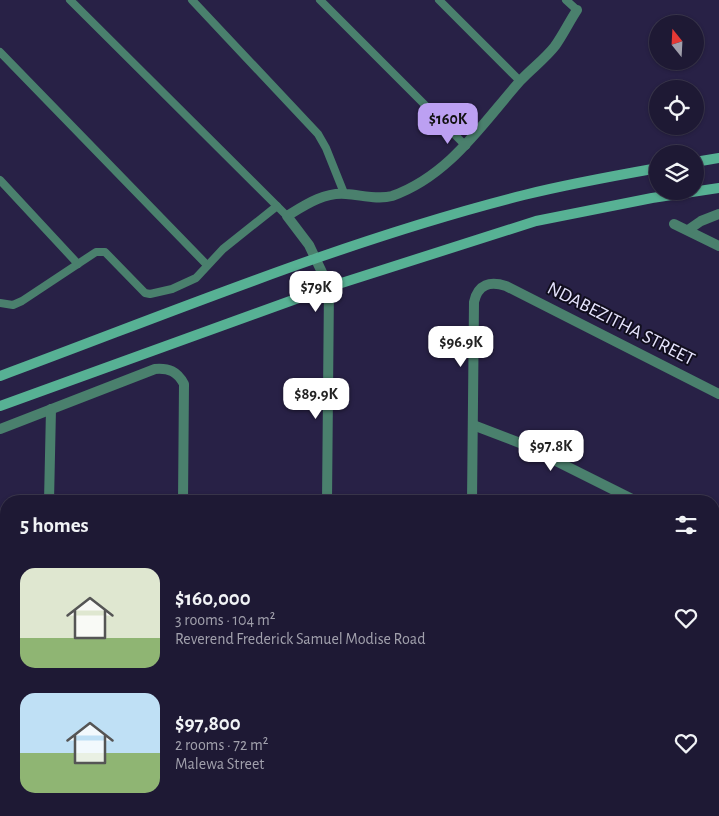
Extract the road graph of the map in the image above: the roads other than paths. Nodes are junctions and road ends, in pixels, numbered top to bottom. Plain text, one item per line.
1 (70, 0) edge
2 (192, 0) edge
3 (320, 0) edge
4 (439, 0) edge
5 (566, 0) edge
6 (576, 10) joint
7 (0, 52) edge
8 (520, 81) junction
9 (466, 146) junction
10 (719, 158) edge
11 (704, 160) edge
12 (649, 170) edge
13 (0, 180) edge
14 (719, 188) edge
15 (344, 193) junction
16 (277, 206) junction
17 (719, 214) edge
18 (287, 216) junction
19 (674, 224) dead end
20 (688, 230) junction
21 (719, 246) edge
22 (316, 258) junction
23 (78, 264) junction
24 (207, 265) junction
25 (329, 287) junction
26 (0, 303) edge
27 (0, 376) edge
28 (719, 394) edge
29 (0, 406) edge
30 (51, 409) junction
31 (474, 425) junction
32 (0, 429) edge
33 (49, 495) edge
34 (183, 495) edge
35 (328, 495) edge
36 (472, 495) edge
37 (624, 495) edge

1 - 16 lane
2 - 15 lane
3 - 9 lane
4 - 8 lane
5 - 6 lane
6 - 8 street
7 - 24 lane
8 - 9 street
9 - 15 street
10 - 11 main road
12 - 22 main road
13 - 23 lane
14 - 25 main road
15 - 18 street
16 - 18 lane
16 - 24 lane
17 - 20 street
18 - 22 street
19 - 20 street
20 - 21 street
22 - 25 street
22 - 27 main road
23 - 24 lane
23 - 26 lane
25 - 29 main road
25 - 35 street
28 - 31 street, NDABEZITHA STREET
30 - 32 street
30 - 33 street
30 - 34 street
31 - 36 street
31 - 37 street

